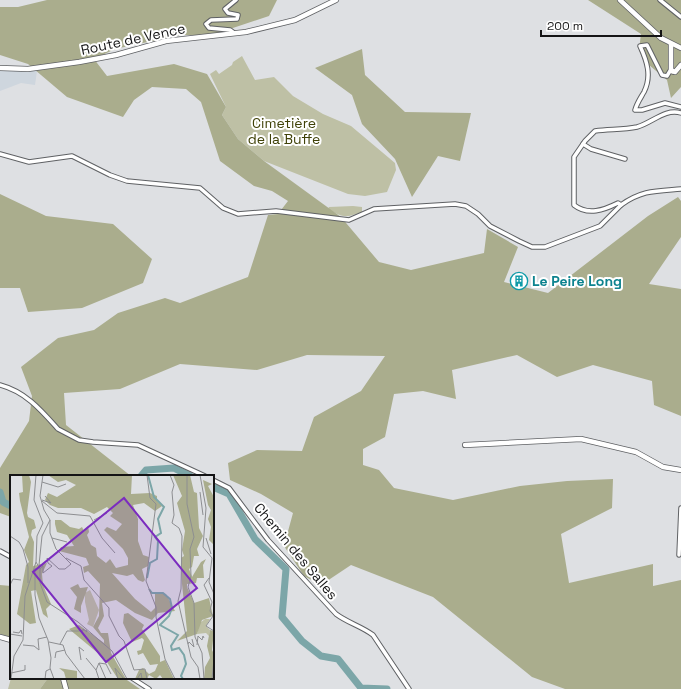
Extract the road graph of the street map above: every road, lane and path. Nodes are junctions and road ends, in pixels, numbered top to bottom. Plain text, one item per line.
1 (236, 0) edge
2 (336, 0) edge
3 (620, 0) edge
4 (660, 0) edge
5 (681, 17) edge
6 (234, 33) junction
7 (671, 44) junction
8 (681, 48) edge
9 (681, 65) edge
10 (0, 68) edge
11 (673, 72) junction
12 (681, 107) edge
13 (681, 113) edge
14 (583, 144) junction
15 (0, 154) edge
16 (625, 159) dead end
17 (681, 189) edge
18 (621, 204) junction
19 (0, 386) edge
20 (465, 445) dead end
21 (681, 470) edge
22 (203, 475) edge
23 (214, 480) edge
24 (681, 508) edge
25 (0, 551) edge
26 (679, 555) dead end
27 (10, 556) edge
28 (0, 636) edge
29 (10, 640) edge
30 (63, 679) edge
31 (133, 679) edge
32 (66, 689) edge
33 (148, 689) edge
34 (409, 689) edge

1 - 6 street
2 - 6 main road, Route de Vence
3 - 7 main road
4 - 5 street
6 - 10 main road, Route de Vence
7 - 8 main road
7 - 11 main road
9 - 11 main road
11 - 12 street
13 - 14 street
14 - 16 street
14 - 18 street
15 - 18 street
17 - 18 street
19 - 22 street
20 - 21 main road
23 - 34 street, Chemin des Salles
24 - 26 street
25 - 27 street
28 - 29 main road
30 - 32 main road
31 - 33 street

